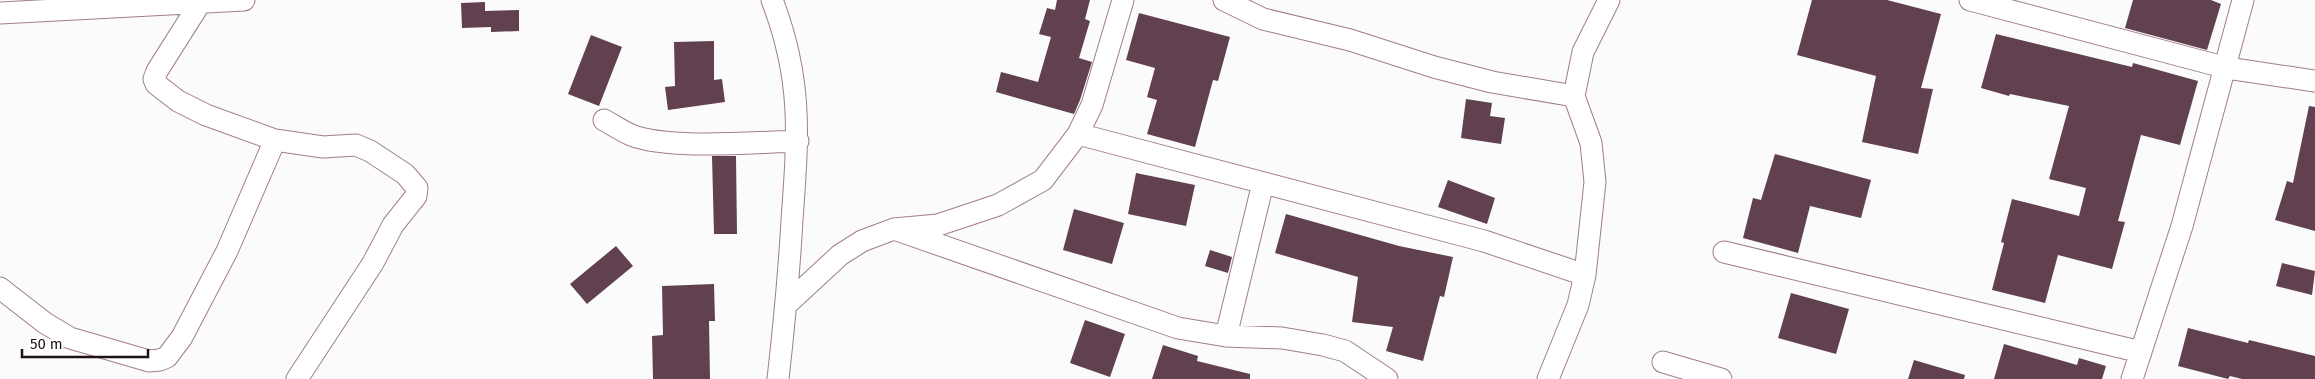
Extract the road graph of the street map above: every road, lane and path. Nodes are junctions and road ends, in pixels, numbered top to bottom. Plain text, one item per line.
1 (244, 0) edge
2 (772, 0) edge
3 (1123, 0) edge
4 (1224, 0) edge
5 (1609, 0) edge
6 (1970, 0) edge
7 (2243, 0) edge
8 (202, 1) edge
9 (79, 5) edge
10 (0, 13) edge
11 (2227, 68) junction
12 (2315, 81) edge
13 (1574, 96) junction
14 (604, 120) dead end
15 (1078, 134) junction
16 (274, 140) junction
17 (798, 141) junction
18 (1263, 183) junction
19 (894, 229) junction
20 (1724, 252) dead end
21 (1585, 275) junction
22 (0, 288) edge
23 (787, 304) junction
24 (1226, 336) junction
25 (2141, 352) junction
26 (1663, 362) dead end
27 (297, 379) edge
28 (778, 379) edge
29 (1387, 379) edge
30 (1548, 379) edge
31 (1721, 379) edge
32 (2132, 379) edge

1 - 8 street
2 - 17 street
3 - 15 street
4 - 13 street
5 - 13 street
6 - 11 street
7 - 11 street
8 - 9 street
8 - 16 street
9 - 10 street
11 - 12 street
11 - 25 street
13 - 21 street
14 - 17 street
15 - 18 street
15 - 19 street
16 - 22 street
16 - 27 street
17 - 23 street
18 - 21 street
18 - 24 street
19 - 23 street
19 - 24 street
20 - 25 street
21 - 30 street
23 - 28 street
24 - 29 street
25 - 32 street
26 - 31 street

